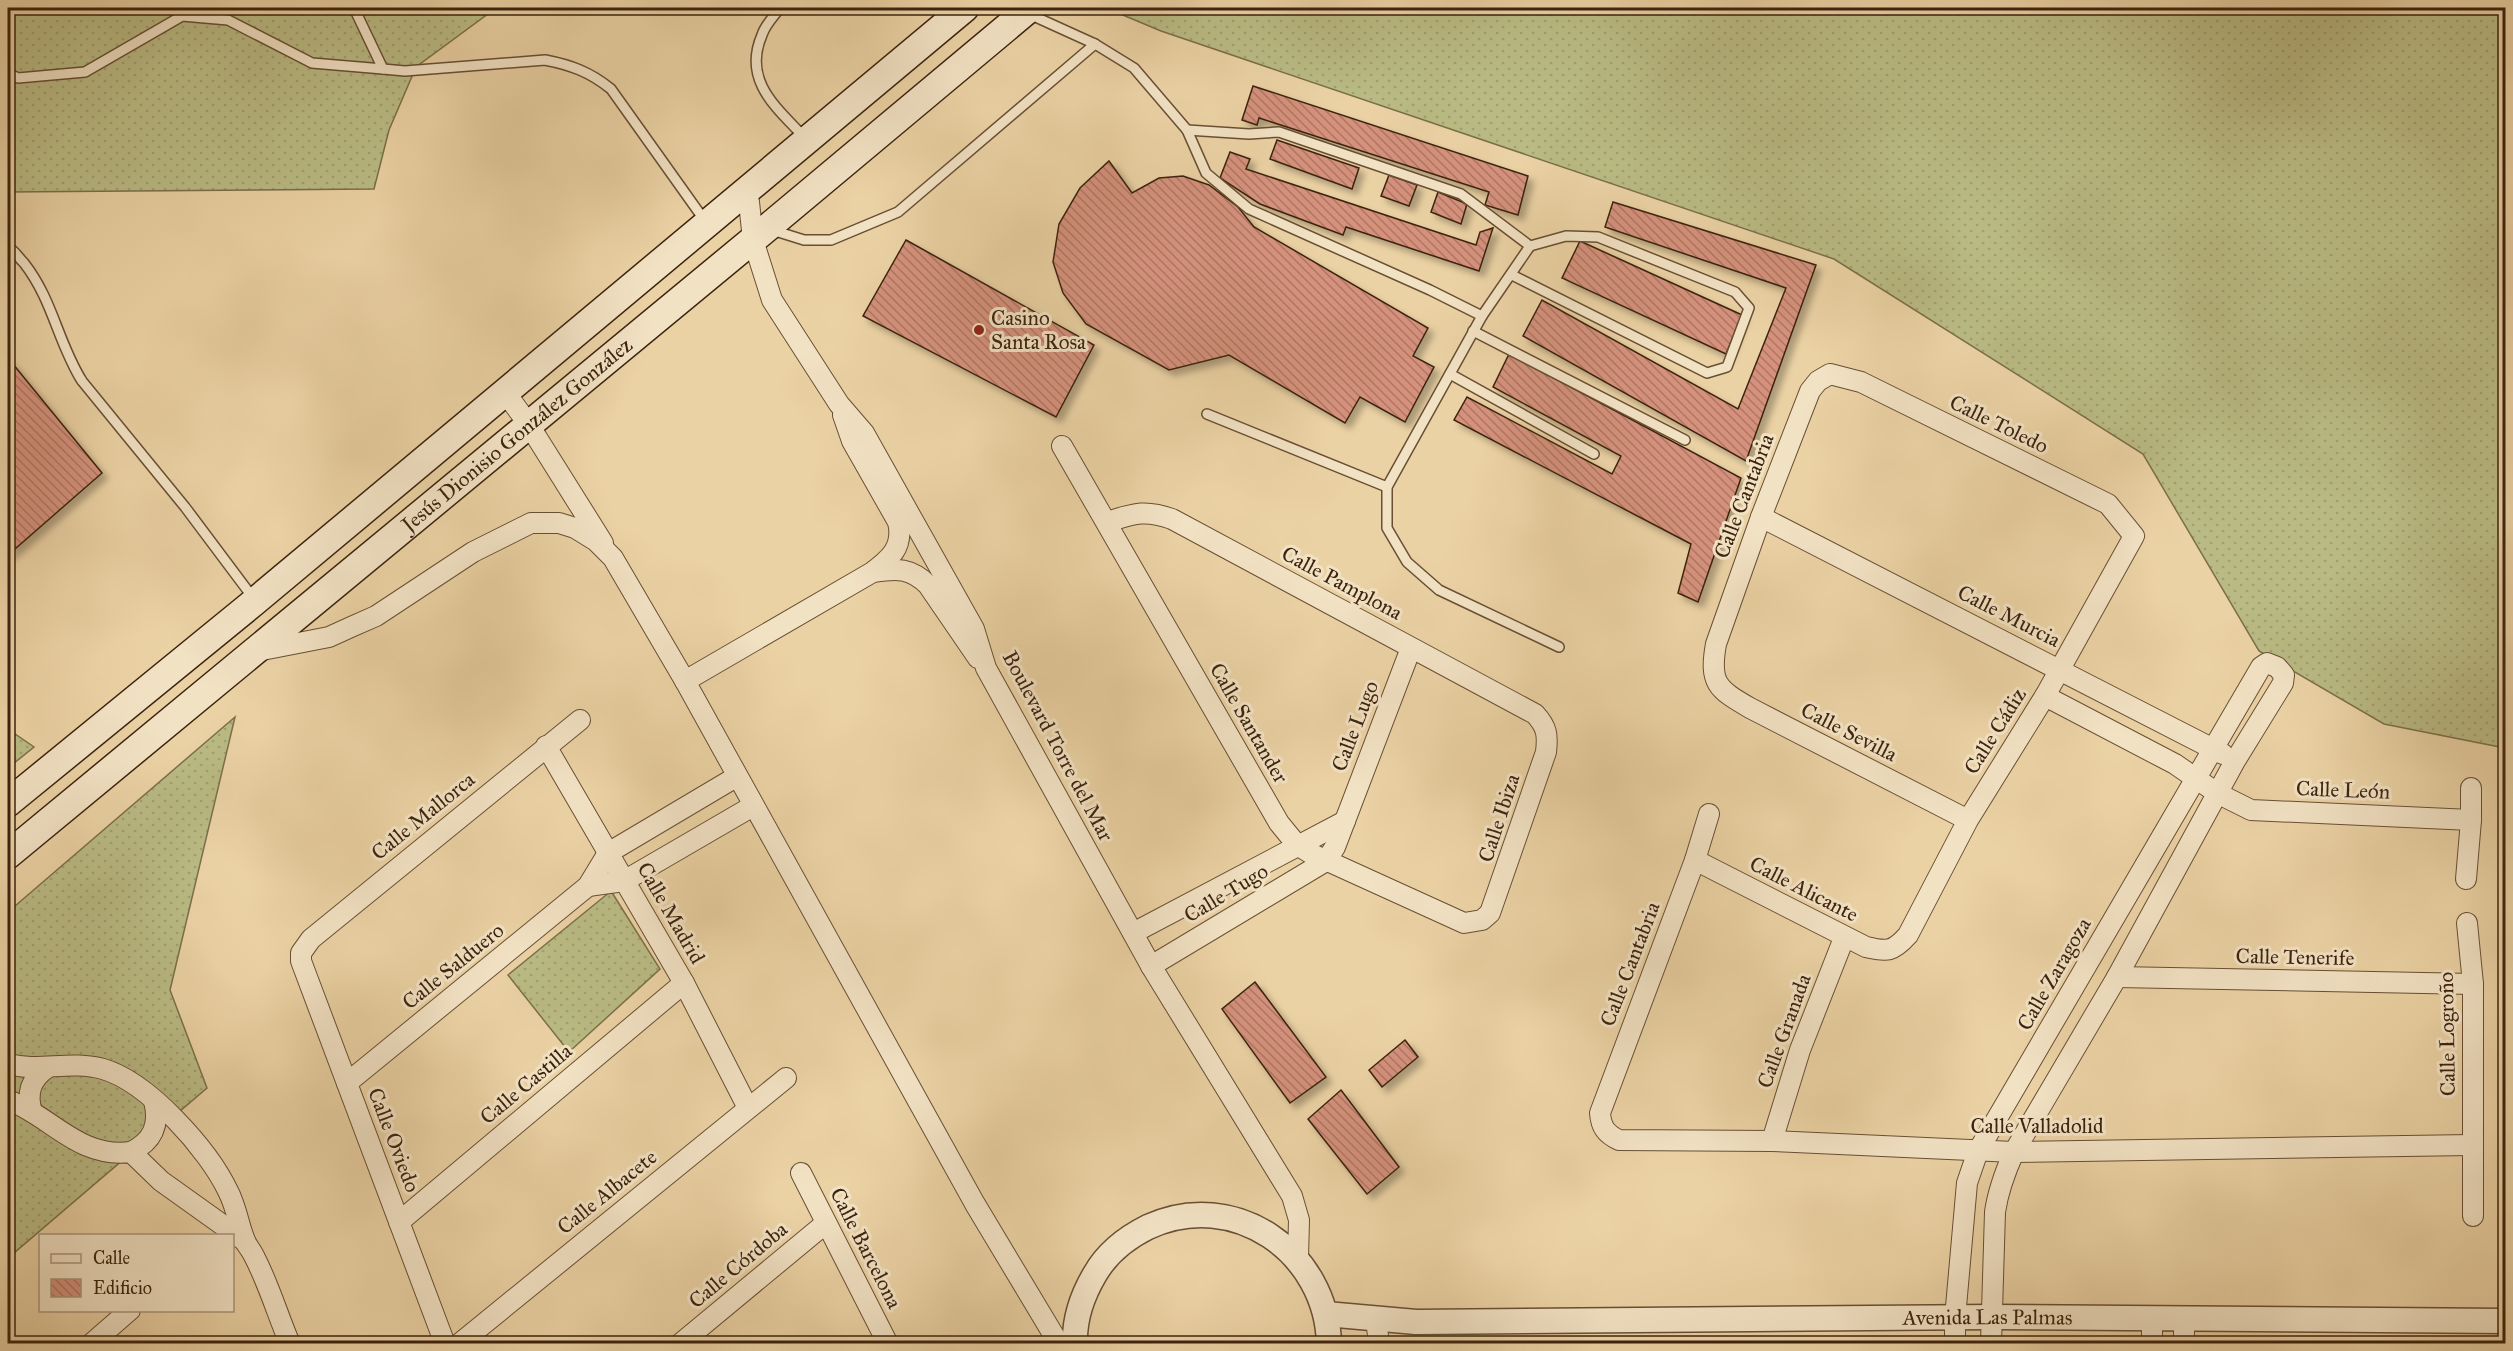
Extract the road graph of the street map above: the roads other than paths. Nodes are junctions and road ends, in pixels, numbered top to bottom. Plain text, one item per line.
1 (354, 8) edge
2 (780, 8) edge
3 (964, 8) edge
4 (1025, 9) edge
5 (1095, 44) junction
6 (383, 69) junction
7 (8, 73) edge
8 (1187, 130) junction
9 (807, 140) junction
10 (746, 192) junction
11 (706, 223) junction
12 (760, 234) junction
13 (1530, 246) junction
14 (8, 247) edge
15 (1512, 274) junction
16 (1482, 316) junction
17 (1473, 331) junction
18 (1450, 374) junction
19 (1830, 374) joint
20 (505, 392) junction
21 (839, 404) junction
22 (1207, 414) dead end
23 (529, 425) junction
24 (1685, 440) dead end
25 (1062, 446) dead end
26 (1594, 454) dead end
27 (1387, 486) junction
28 (1761, 517) junction
29 (1107, 522) junction
30 (2134, 536) joint
31 (613, 558) junction
32 (872, 573) junction
33 (255, 601) junction
34 (1559, 647) dead end
35 (1411, 648) junction
36 (255, 652) junction
37 (986, 668) junction
38 (2060, 669) junction
39 (1714, 680) joint
40 (685, 681) junction
41 (2045, 696) junction
42 (580, 720) dead end
43 (1545, 726) joint
44 (546, 746) junction
45 (2212, 748) junction
46 (2235, 761) junction
47 (736, 777) junction
48 (2195, 777) junction
49 (2471, 788) dead end
50 (2217, 793) junction
51 (8, 803) edge
52 (753, 806) junction
53 (1709, 814) dead end
54 (1968, 819) junction
55 (2471, 820) junction
56 (1344, 821) junction
57 (1297, 845) junction
58 (608, 853) junction
59 (8, 855) edge
60 (1695, 860) junction
61 (1326, 861) junction
62 (2466, 879) dead end
63 (624, 880) junction
64 (1223, 885) junction
65 (588, 886) junction
66 (1240, 913) junction
67 (1482, 920) joint
68 (2467, 923) dead end
69 (1133, 933) junction
70 (1844, 938) junction
71 (1893, 948) joint
72 (301, 953) joint
73 (1151, 966) junction
74 (2117, 977) junction
75 (684, 983) junction
76 (2472, 984) junction
77 (8, 1064) edge
78 (47, 1068) junction
79 (786, 1078) dead end
80 (347, 1083) junction
81 (8, 1100) edge
82 (154, 1101) junction
83 (748, 1108) junction
84 (32, 1112) junction
85 (1605, 1130) joint
86 (1772, 1141) junction
87 (2472, 1145) junction
88 (1978, 1151) junction
89 (131, 1152) junction
90 (2014, 1152) junction
91 (801, 1173) dead end
92 (2473, 1216) dead end
93 (399, 1222) junction
94 (826, 1223) junction
95 (239, 1237) edge
96 (1298, 1258) junction
97 (129, 1312) edge
98 (1326, 1314) junction
99 (1992, 1317) junction
100 (1955, 1318) junction
101 (2152, 1318) junction
102 (2184, 1318) junction
103 (1376, 1319) junction
104 (2505, 1321) edge
105 (1059, 1342) edge
106 (886, 1343) edge
107 (91, 1344) edge
108 (290, 1344) edge
109 (445, 1344) edge
110 (459, 1344) edge
111 (680, 1344) edge
112 (1329, 1344) edge
113 (1379, 1344) edge
114 (1955, 1344) edge
115 (1991, 1344) edge
116 (2152, 1344) edge
117 (2184, 1344) edge

1 - 6 lane
2 - 9 lane
3 - 9 main road, Jesús Dionisio González González
4 - 5 lane
4 - 12 main road, Jesús Dionisio González González
5 - 8 lane
5 - 12 lane
6 - 7 lane
6 - 11 lane
8 - 13 lane
8 - 16 lane
9 - 10 main road, Jesús Dionisio González González
10 - 11 main road, Jesús Dionisio González González
10 - 12 street, Boulevard Torre del Mar
11 - 20 main road, Jesús Dionisio González González
12 - 21 street, Boulevard Torre del Mar
12 - 23 main road, Jesús Dionisio González González
13 - 15 lane
13 - 15 lane
14 - 33 lane
15 - 16 lane
16 - 17 lane
17 - 18 lane
17 - 24 lane
18 - 26 lane
18 - 27 lane
19 - 28 street, Calle Cantabria
19 - 30 street, Calle Toledo
20 - 23 street
20 - 33 main road, Jesús Dionisio González González
21 - 32 street
21 - 37 street, Boulevard Torre del Mar
22 - 27 lane
23 - 31 street
23 - 36 main road, Jesús Dionisio González González
25 - 29 street, Calle Santander
27 - 34 lane
28 - 38 street, Calle Murcia
28 - 39 street, Calle Cantabria
29 - 35 street, Calle Pamplona
29 - 57 street, Calle Santander
30 - 38 street, Calle Cádiz
31 - 36 street
31 - 40 street
32 - 37 street
32 - 40 street
33 - 51 main road, Jesús Dionisio González González
35 - 43 street, Calle Pamplona
35 - 56 street, Calle Lugo
36 - 59 main road, Jesús Dionisio González González
37 - 69 street, Boulevard Torre del Mar
38 - 41 street, Calle Cádiz
38 - 45 street, Calle Murcia
39 - 54 street, Calle Sevilla
40 - 47 street
41 - 48 street
41 - 54 street, Calle Cádiz
42 - 44 street, Calle Mallorca
43 - 67 street, Calle Ibiza
44 - 58 street, Calle Madrid
44 - 72 street, Calle Mallorca
45 - 46 street, Calle Murcia
45 - 46 street, Calle Zaragoza
45 - 48 street, Calle Zaragoza
46 - 50 street
47 - 52 street
47 - 58 street, Calle Salduero
48 - 50 street
48 - 88 street, Calle Zaragoza
49 - 55 street
50 - 55 street, Calle León
50 - 74 street
52 - 63 street, Calle Salduero
52 - 105 street
53 - 60 street, Calle Cantabria
54 - 71 street, Calle Cádiz
55 - 62 street
56 - 57 street
56 - 61 street, Calle Lugo
57 - 61 street, Calle Santander
57 - 64 street, Calle Tugo
58 - 63 street, Calle Madrid
58 - 65 street, Calle Salduero
60 - 70 street, Calle Alicante
60 - 85 street, Calle Cantabria
61 - 66 street, Calle Tugo
61 - 67 street, Calle Santander
63 - 65 street, Calle Salduero
63 - 75 street, Calle Madrid
64 - 66 street
64 - 69 street, Calle Tugo
65 - 80 street, Calle Salduero
66 - 73 street, Calle Tugo
68 - 76 street, Calle Logroño
69 - 73 street, Boulevard Torre del Mar
70 - 71 street, Calle Alicante
70 - 86 street, Calle Granada
72 - 80 street, Calle Oviedo
73 - 96 street, Boulevard Torre del Mar
74 - 76 street, Calle Tenerife
74 - 90 street
75 - 83 street, Calle Madrid
75 - 93 street, Calle Castilla
76 - 87 street, Calle Logroño
77 - 78 street
78 - 82 street
78 - 84 street
79 - 83 street, Calle Albacete
80 - 93 street, Calle Oviedo
81 - 84 street
82 - 89 street
82 - 95 street
83 - 110 street, Calle Albacete
84 - 89 street
85 - 86 street, Calle Valladolid
86 - 88 street, Calle Valladolid
87 - 90 street, Calle Valladolid
87 - 92 street, Calle Logroño
88 - 90 street, Calle Valladolid
88 - 100 street, Calle Zaragoza
89 - 95 street
90 - 99 street
91 - 94 street, Calle Barcelona
93 - 109 street, Calle Oviedo
94 - 106 street, Calle Barcelona
94 - 111 street, Calle Córdoba
95 - 108 street
96 - 98 street
96 - 105 street
97 - 107 street
98 - 103 street, Avenida Las Palmas
98 - 112 street
99 - 100 street, Avenida Las Palmas
99 - 101 street, Avenida Las Palmas
99 - 115 street
100 - 103 street, Avenida Las Palmas
100 - 114 street, Calle Zaragoza
101 - 102 street, Avenida Las Palmas
101 - 116 street
102 - 104 street, Avenida Las Palmas
102 - 117 street
103 - 113 street

